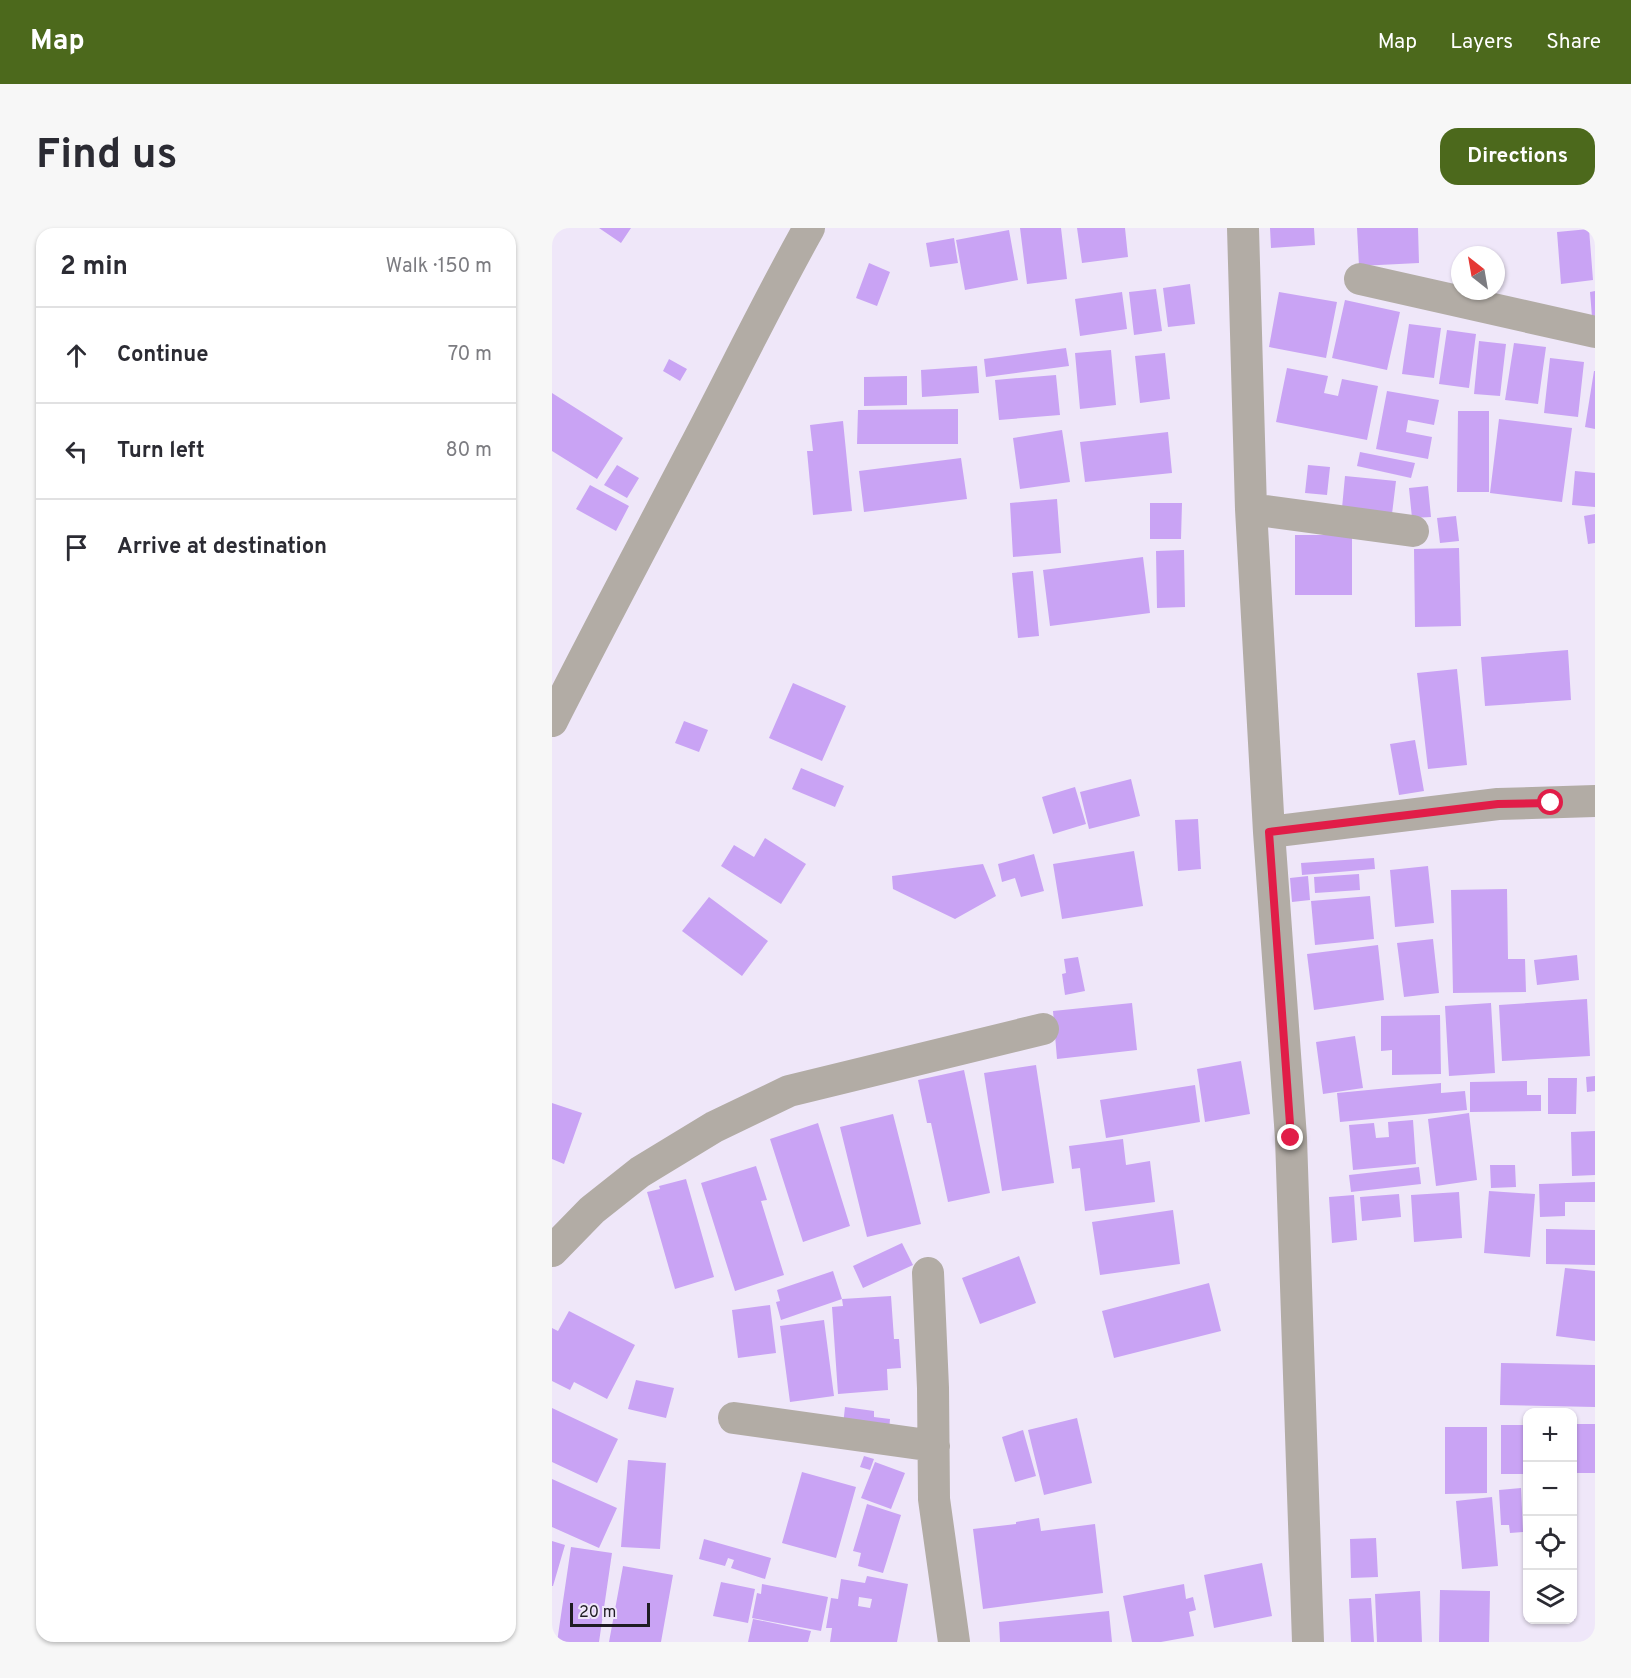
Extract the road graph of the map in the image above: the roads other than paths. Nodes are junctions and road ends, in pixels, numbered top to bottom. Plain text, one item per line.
1 (809, 228) edge
2 (1242, 228) edge
3 (1360, 279) dead end
4 (1595, 332) edge
5 (1251, 509) junction
6 (1413, 531) dead end
7 (552, 721) edge
8 (1595, 801) edge
9 (1269, 832) junction
10 (1043, 1029) dead end
11 (552, 1251) edge
12 (928, 1273) dead end
13 (734, 1418) dead end
14 (934, 1446) junction
15 (954, 1642) edge
16 (1308, 1642) edge

1 - 7 street
2 - 5 street
3 - 4 street
5 - 6 street
5 - 9 street
8 - 9 street
9 - 16 street
10 - 11 street
12 - 14 street
13 - 14 street
14 - 15 street

